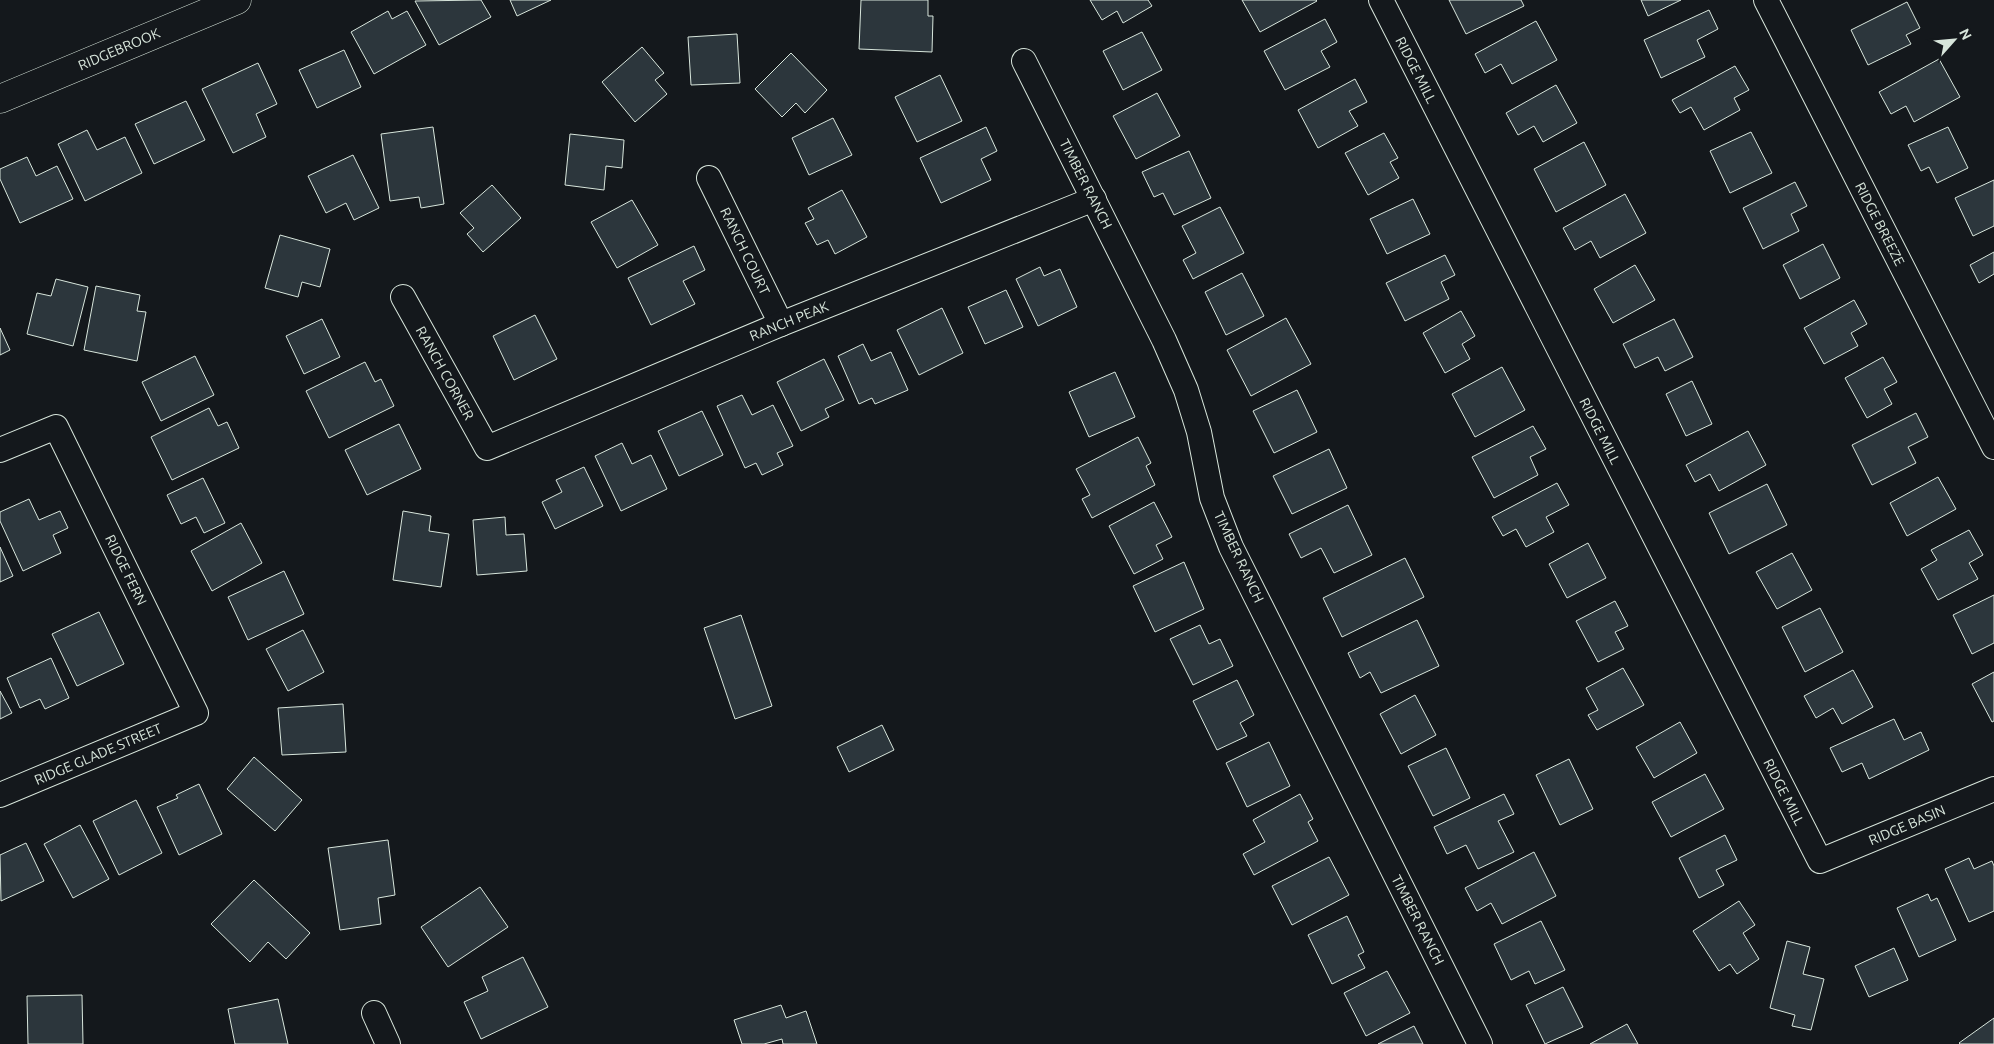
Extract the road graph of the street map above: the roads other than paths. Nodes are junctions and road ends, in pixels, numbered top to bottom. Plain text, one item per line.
1 (237, 0) edge
2 (1381, 0) edge
3 (1766, 0) edge
4 (1024, 61) dead end
5 (0, 99) edge
6 (709, 178) dead end
7 (1094, 199) junction
8 (403, 297) dead end
9 (781, 324) junction
10 (1994, 447) edge
11 (486, 448) joint
12 (0, 450) edge
13 (196, 713) joint
14 (1994, 789) edge
15 (0, 796) edge
16 (1820, 862) joint
17 (374, 1013) dead end
18 (388, 1044) edge
19 (1480, 1044) edge

1 - 5 street, RIDGEBROOK
2 - 16 street, RIDGE MILL
3 - 10 street, RIDGE BREEZE
4 - 7 street, TIMBER RANCH
6 - 9 street, RANCH COURT
7 - 9 street, RANCH PEAK
7 - 19 street, TIMBER RANCH
8 - 11 street, RANCH CORNER
9 - 11 street, RANCH PEAK
12 - 13 street, RIDGE FERN
13 - 15 street, RIDGE GLADE STREET
14 - 16 street, RIDGE BASIN
17 - 18 street

